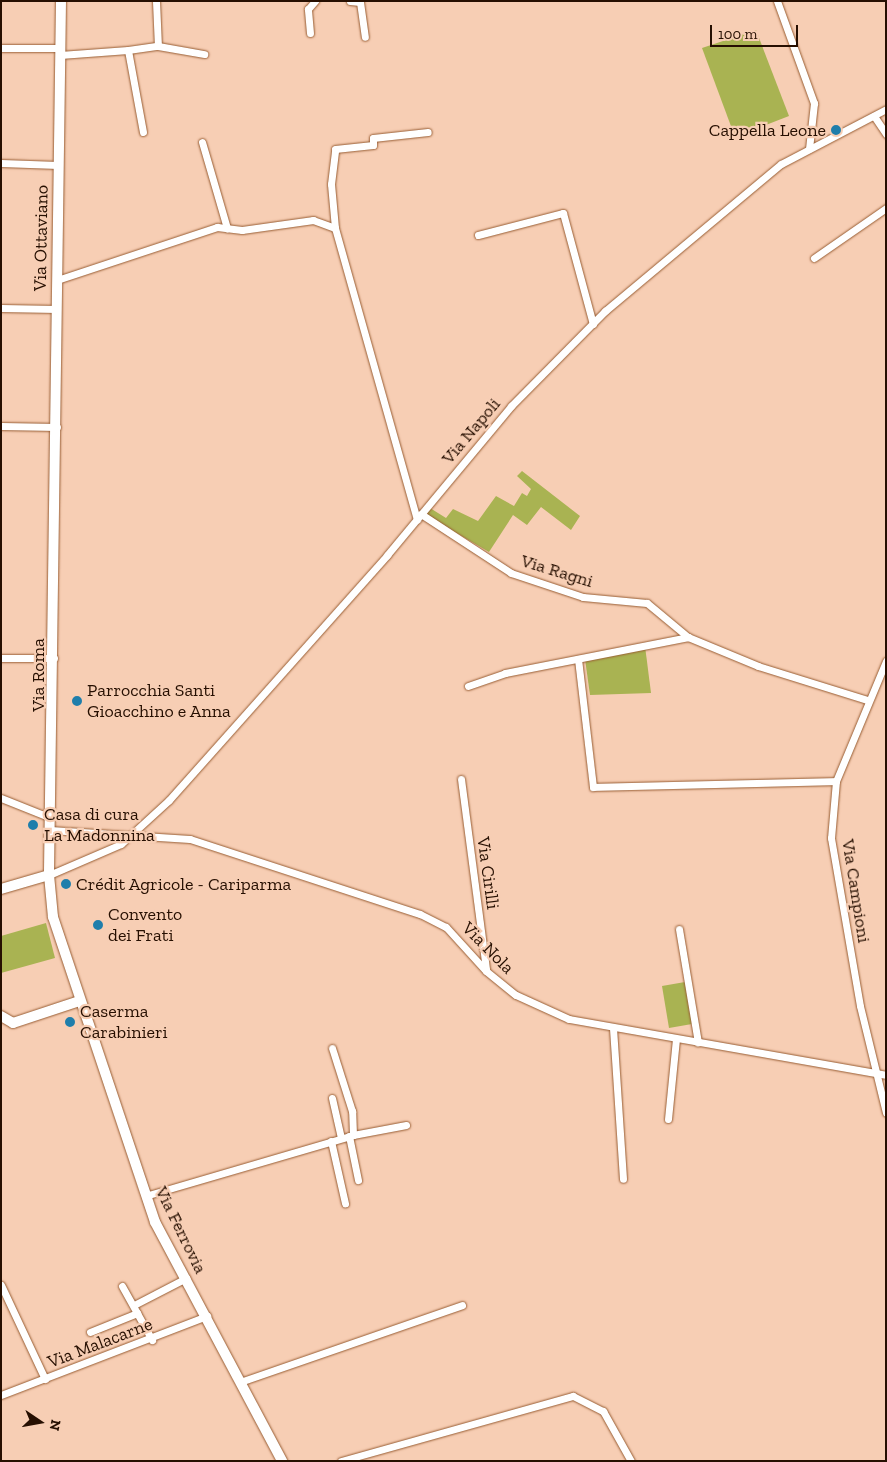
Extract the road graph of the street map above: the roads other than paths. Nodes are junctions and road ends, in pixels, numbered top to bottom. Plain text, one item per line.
1 (61, 1) edge
2 (156, 1) edge
3 (315, 1) edge
4 (350, 1) edge
5 (361, 1) edge
6 (777, 1) edge
7 (310, 33) dead end
8 (365, 37) dead end
9 (158, 46) junction
10 (2, 48) edge
11 (128, 50) junction
12 (60, 52) junction
13 (204, 54) dead end
14 (886, 109) edge
15 (874, 116) junction
16 (143, 132) dead end
17 (428, 132) dead end
18 (886, 134) edge
19 (202, 142) dead end
20 (810, 149) junction
21 (1, 163) edge
22 (58, 165) junction
23 (886, 208) edge
24 (228, 228) junction
25 (335, 228) junction
26 (478, 234) dead end
27 (814, 258) dead end
28 (57, 280) junction
29 (1, 308) edge
30 (57, 309) junction
31 (593, 324) junction
32 (1, 426) edge
33 (58, 427) junction
34 (57, 476) joint
35 (419, 517) junction
36 (688, 637) junction
37 (1, 658) edge
38 (54, 658) junction
39 (578, 659) junction
40 (886, 661) edge
41 (468, 686) dead end
42 (867, 700) junction
43 (460, 779) dead end
44 (836, 781) junction
45 (1, 798) edge
46 (50, 818) junction
47 (50, 830) junction
48 (133, 833) junction
49 (49, 875) junction
50 (1, 889) edge
51 (678, 929) dead end
52 (486, 971) junction
53 (80, 1002) junction
54 (1, 1016) edge
55 (613, 1028) junction
56 (676, 1039) junction
57 (698, 1042) junction
58 (332, 1048) dead end
59 (874, 1073) junction
60 (886, 1075) edge
61 (332, 1098) dead end
62 (886, 1113) edge
63 (668, 1118) dead end
64 (406, 1125) dead end
65 (348, 1137) junction
66 (331, 1141) junction
67 (622, 1179) dead end
68 (358, 1180) dead end
69 (145, 1196) junction
70 (346, 1203) dead end
71 (186, 1278) junction
72 (1, 1285) edge
73 (122, 1286) dead end
74 (462, 1305) dead end
75 (135, 1309) junction
76 (207, 1316) junction
77 (90, 1332) dead end
78 (152, 1340) junction
79 (45, 1380) junction
80 (240, 1382) junction
81 (1, 1395) edge
82 (282, 1461) edge
83 (341, 1461) edge
84 (631, 1461) edge

1 - 12 main road, Via Ottaviano
2 - 9 street
3 - 7 street
4 - 5 street
5 - 8 street
6 - 20 street
9 - 11 street
9 - 13 street
10 - 12 street
11 - 12 street
11 - 16 street
12 - 22 main road, Via Ottaviano
14 - 15 street, Via Napoli
15 - 18 street
15 - 20 street, Via Napoli
17 - 25 street
19 - 24 street
20 - 31 street, Via Napoli
21 - 22 street
22 - 28 main road, Via Ottaviano
23 - 27 street
24 - 25 street
24 - 28 street
25 - 35 street
26 - 31 street
28 - 30 main road, Via Ottaviano
29 - 30 street
30 - 33 main road, Via Ottaviano
31 - 35 street, Via Napoli
32 - 33 street
33 - 34 main road, Via Ottaviano
34 - 38 main road, Via Roma
35 - 36 street, Via Ragni
35 - 48 street, Via Napoli
36 - 39 street
36 - 42 street, Via Ragni
37 - 38 street
38 - 46 main road, Via Roma
39 - 41 street
39 - 44 street
40 - 42 street, Via Campioni
42 - 44 street, Via Campioni
43 - 52 street, Via Cirilli
44 - 59 street, Via Campioni
45 - 46 street
46 - 47 main road, Via Roma
47 - 48 street, Via Nola
47 - 49 main road, Via Roma
48 - 49 street, Via Napoli
48 - 52 street, Via Nola
49 - 50 main road
49 - 53 main road, Via Ferrovia
51 - 57 street
52 - 55 street, Via Nola
53 - 54 main road
53 - 69 main road, Via Ferrovia
55 - 56 street, Via Nola
55 - 67 street
56 - 57 street, Via Nola
56 - 63 street
57 - 59 street, Via Nola
58 - 65 street
59 - 60 street, Via Nola
59 - 62 street, Via Campioni
61 - 65 street
64 - 65 street
65 - 66 street
65 - 68 street
66 - 69 street
66 - 70 street
69 - 71 main road, Via Ferrovia
71 - 75 street
71 - 76 main road, Via Ferrovia
72 - 79 street
73 - 75 street
74 - 80 street
75 - 77 street
75 - 78 street
76 - 78 street, Via Malacarne
76 - 80 main road, Via Ferrovia
78 - 79 street, Via Malacarne
79 - 81 street, Via Malacarne
80 - 82 main road, Via Ferrovia
83 - 84 street

